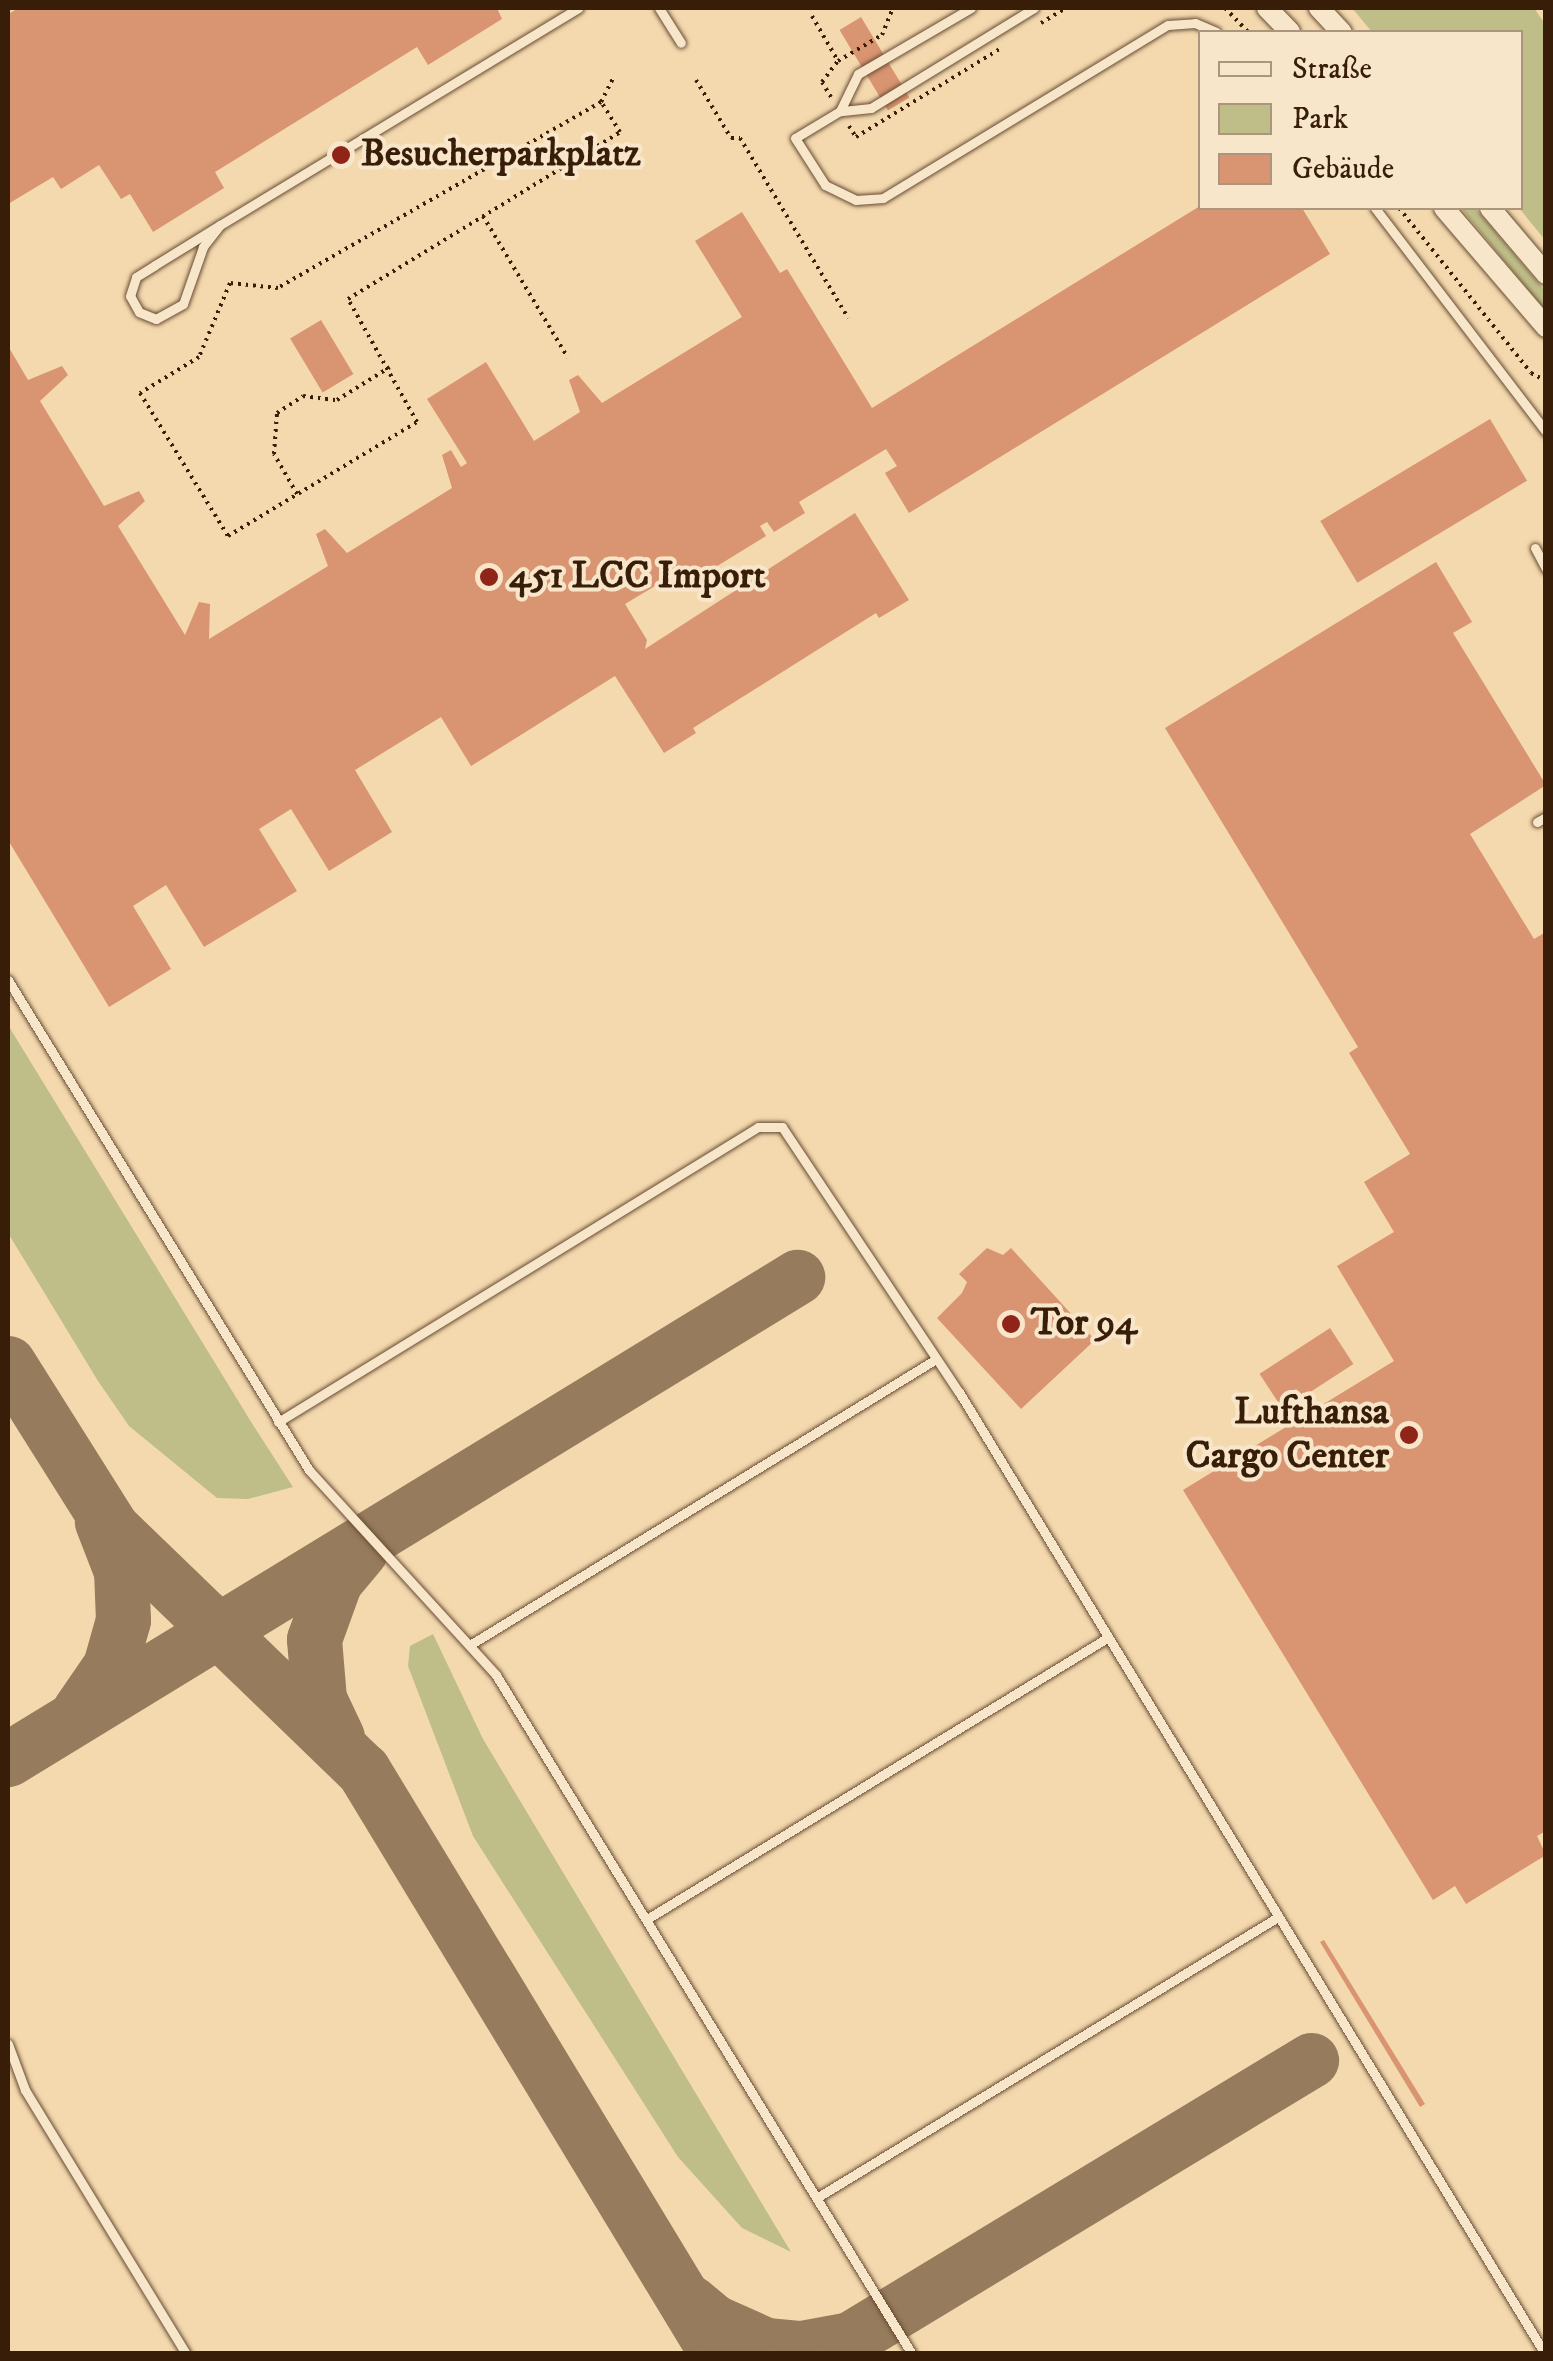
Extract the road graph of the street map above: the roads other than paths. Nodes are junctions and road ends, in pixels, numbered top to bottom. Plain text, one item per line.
1 (579, 8) edge
2 (659, 8) edge
3 (970, 8) edge
4 (1034, 8) edge
5 (1267, 8) edge
6 (1319, 8) edge
7 (1211, 30) edge
8 (1288, 30) edge
9 (1339, 30) edge
10 (681, 43) dead end
11 (840, 112) junction
12 (1377, 210) edge
13 (1446, 210) edge
14 (1492, 210) edge
15 (220, 225) junction
16 (1546, 274) edge
17 (1546, 327) edge
18 (1546, 432) edge
19 (1535, 548) dead end
20 (1546, 569) edge
21 (8, 980) edge
22 (936, 1359) junction
23 (278, 1422) junction
24 (1107, 1638) junction
25 (474, 1643) junction
26 (1278, 1917) junction
27 (646, 1919) junction
28 (8, 2044) edge
29 (818, 2196) junction
30 (186, 2354) edge
31 (912, 2354) edge
32 (1545, 2354) edge

1 - 15 lane
2 - 10 lane
3 - 11 lane
4 - 11 lane
5 - 8 street
6 - 9 street
7 - 11 lane
12 - 18 lane
13 - 17 street
14 - 16 street
15 - 15 lane
19 - 20 lane
21 - 23 lane
22 - 23 lane
22 - 24 lane
22 - 25 lane
23 - 25 lane
24 - 26 lane
24 - 27 lane
25 - 27 lane
26 - 29 lane
26 - 32 lane
27 - 29 lane
28 - 30 lane
29 - 31 lane

